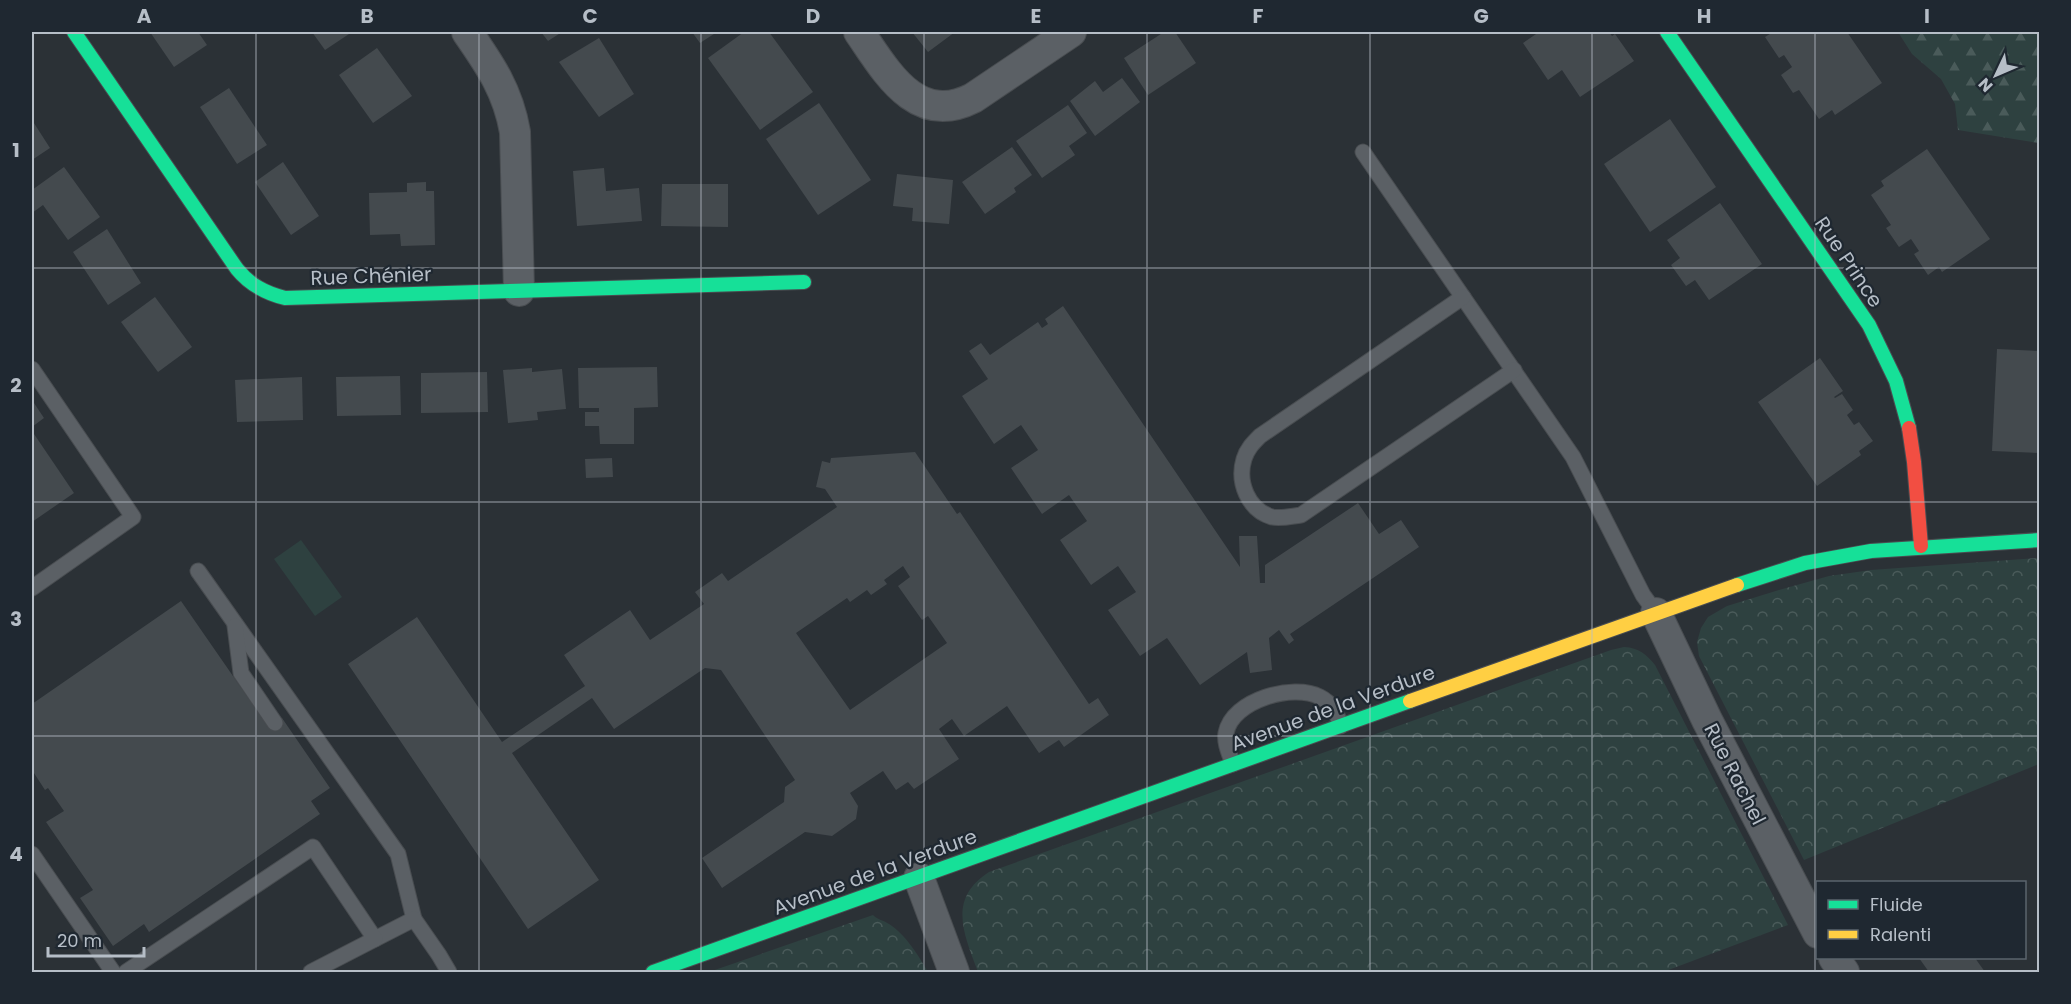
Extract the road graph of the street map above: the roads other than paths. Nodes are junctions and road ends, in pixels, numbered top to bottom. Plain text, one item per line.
1 (74, 32) edge
2 (467, 32) edge
3 (859, 32) edge
4 (1071, 32) edge
5 (1667, 32) edge
6 (1363, 152) dead end
7 (804, 282) dead end
8 (519, 291) junction
9 (1463, 297) junction
10 (32, 369) edge
11 (1514, 370) junction
12 (2040, 540) edge
13 (1921, 546) junction
14 (198, 571) dead end
15 (32, 588) edge
16 (1656, 613) junction
17 (234, 621) junction
18 (275, 723) dead end
19 (1341, 726) junction
20 (1233, 764) junction
21 (32, 854) edge
22 (919, 878) junction
23 (414, 919) junction
24 (1816, 929) edge
25 (375, 939) junction
26 (1835, 959) edge
27 (114, 972) edge
28 (126, 972) edge
29 (311, 972) edge
30 (449, 972) edge
31 (653, 972) edge
32 (954, 972) edge
33 (1844, 972) edge

1 - 8 street, Rue Chénier
2 - 8 street
3 - 4 street
5 - 13 street, Rue Prince
6 - 9 lane
7 - 8 street, Rue Chénier
9 - 11 lane
9 - 11 lane
10 - 15 lane
11 - 16 lane
12 - 13 street, Avenue de la Verdure
13 - 16 street, Avenue de la Verdure
14 - 17 lane
16 - 19 street, Avenue de la Verdure
16 - 24 street, Rue Rachel
17 - 18 lane
17 - 23 lane
19 - 20 street, Avenue de la Verdure
19 - 20 lane
20 - 22 street, Avenue de la Verdure
21 - 27 lane
22 - 31 street, Avenue de la Verdure
22 - 32 street
23 - 25 lane
23 - 30 lane
25 - 28 lane
25 - 29 lane
26 - 33 street

